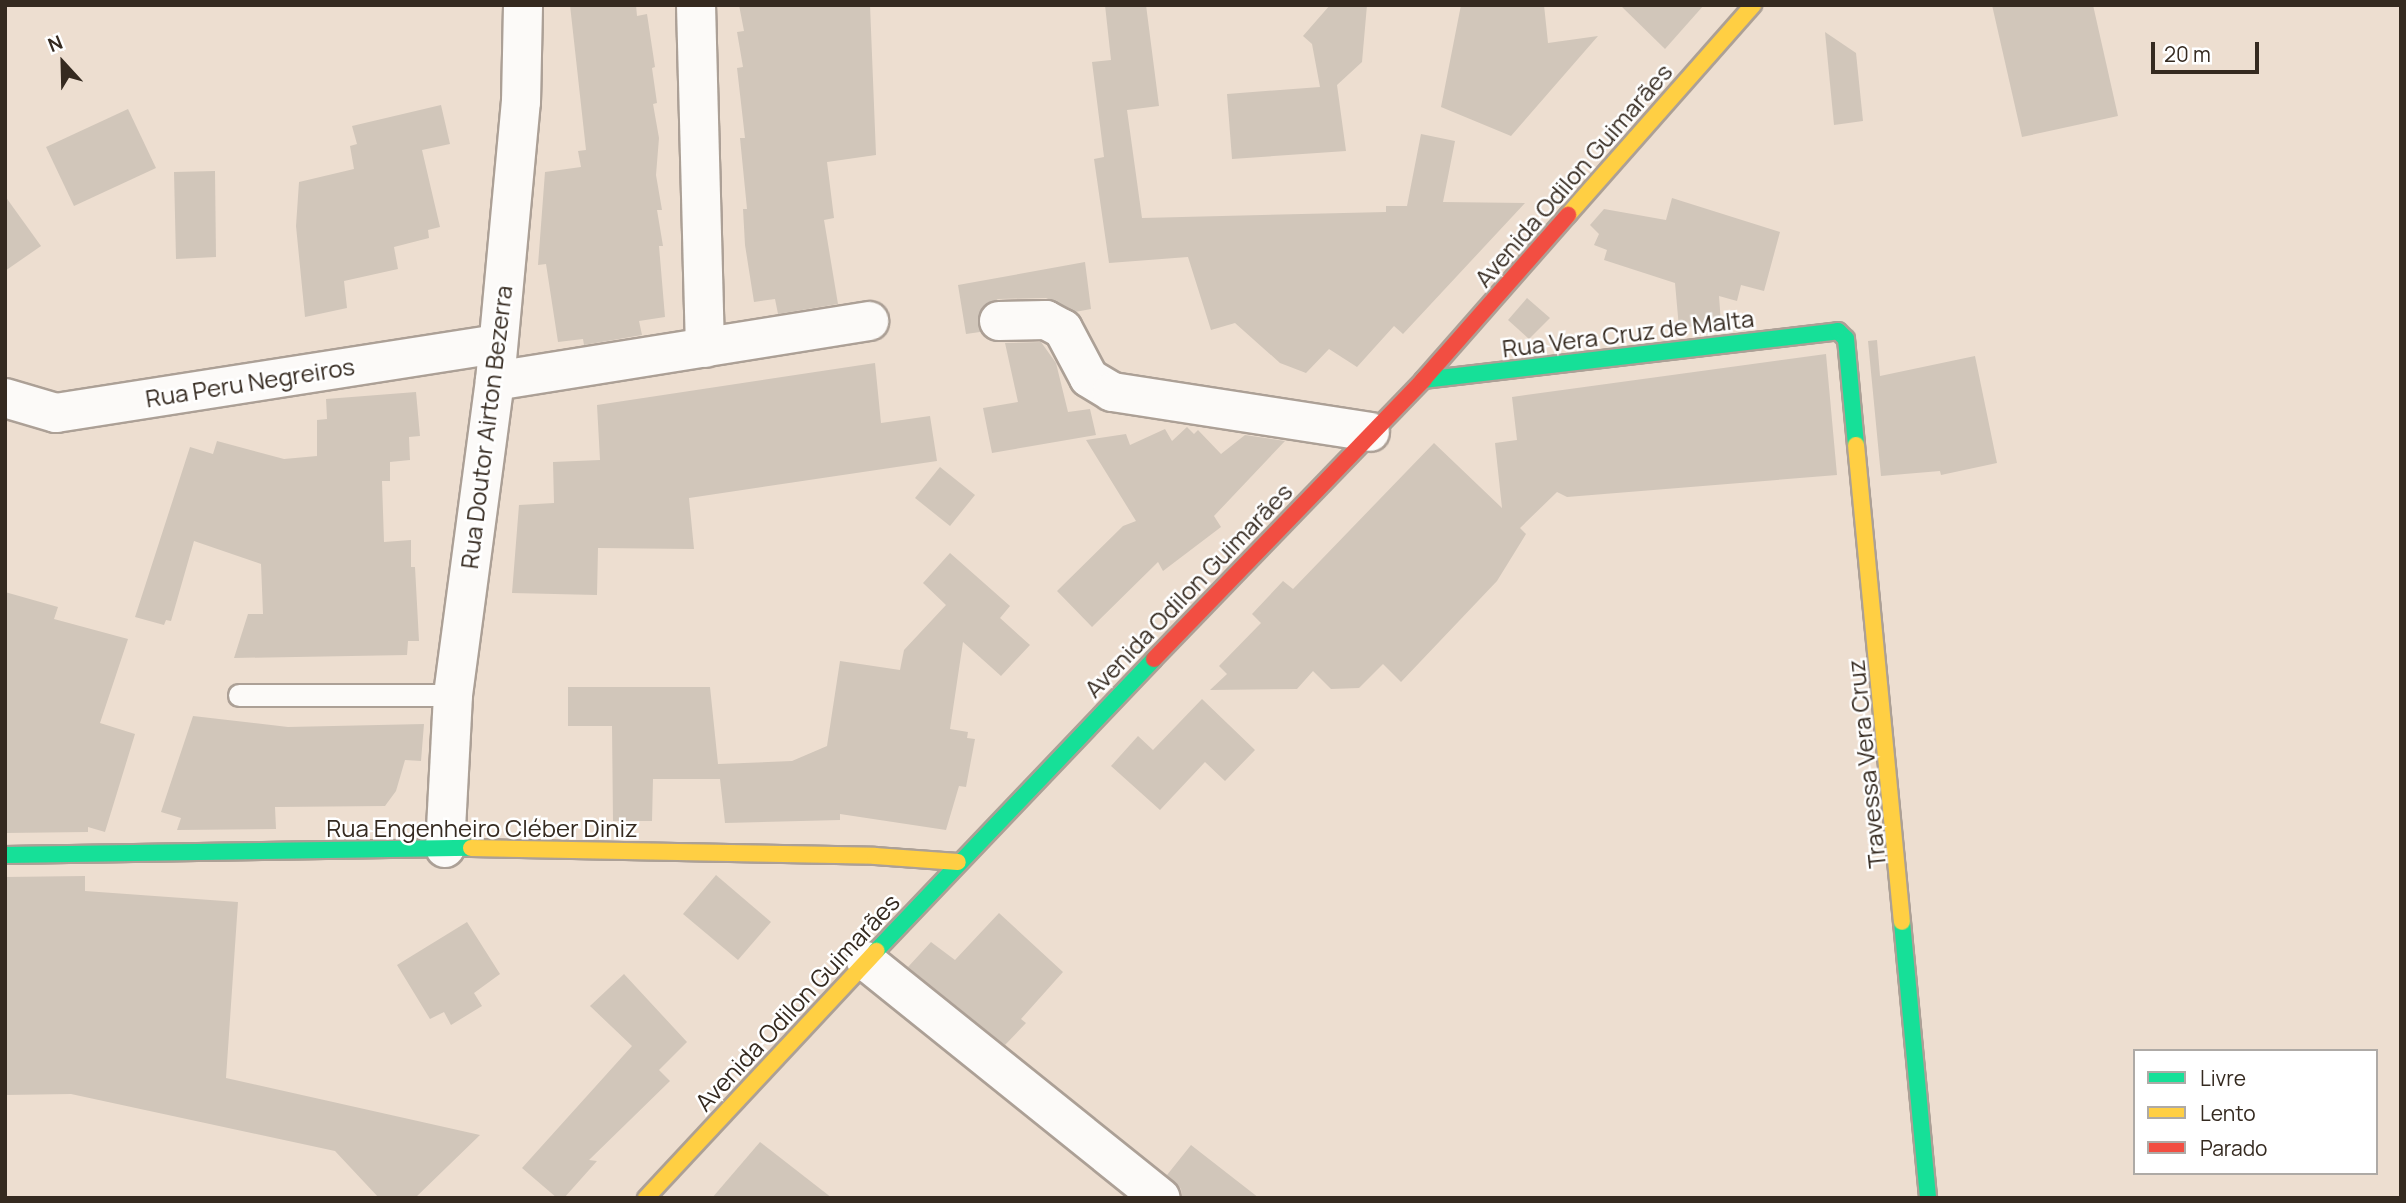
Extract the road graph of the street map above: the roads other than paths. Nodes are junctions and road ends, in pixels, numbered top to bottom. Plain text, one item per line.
1 (523, 5) edge
2 (695, 5) edge
3 (1753, 5) edge
4 (869, 321) dead end
5 (999, 321) dead end
6 (1838, 331) joint
7 (705, 348) junction
8 (495, 362) junction
9 (1423, 380) junction
10 (5, 398) edge
11 (1370, 432) junction
12 (239, 695) dead end
13 (453, 695) junction
14 (445, 848) junction
15 (5, 855) edge
16 (958, 862) junction
17 (866, 961) junction
18 (646, 1198) edge
19 (1161, 1198) edge
20 (1928, 1198) edge

1 - 8 street, Rua Doutor Airton Bezerra
2 - 7 street
3 - 9 street, Avenida Odilon Guimarães
4 - 7 street, Rua Peru Negreiros
5 - 11 street
6 - 9 street, Rua Vera Cruz de Malta
6 - 20 street, Travessa Vera Cruz
7 - 8 street, Rua Peru Negreiros
8 - 10 street, Rua Peru Negreiros
8 - 13 street, Rua Doutor Airton Bezerra
9 - 11 street, Avenida Odilon Guimarães
11 - 16 street, Avenida Odilon Guimarães
12 - 13 lane
13 - 14 street, Rua Doutor Airton Bezerra
14 - 15 street, Rua Engenheiro Cléber Diniz
14 - 16 street, Rua Engenheiro Cléber Diniz
16 - 17 street, Avenida Odilon Guimarães
17 - 18 street, Avenida Odilon Guimarães
17 - 19 street

